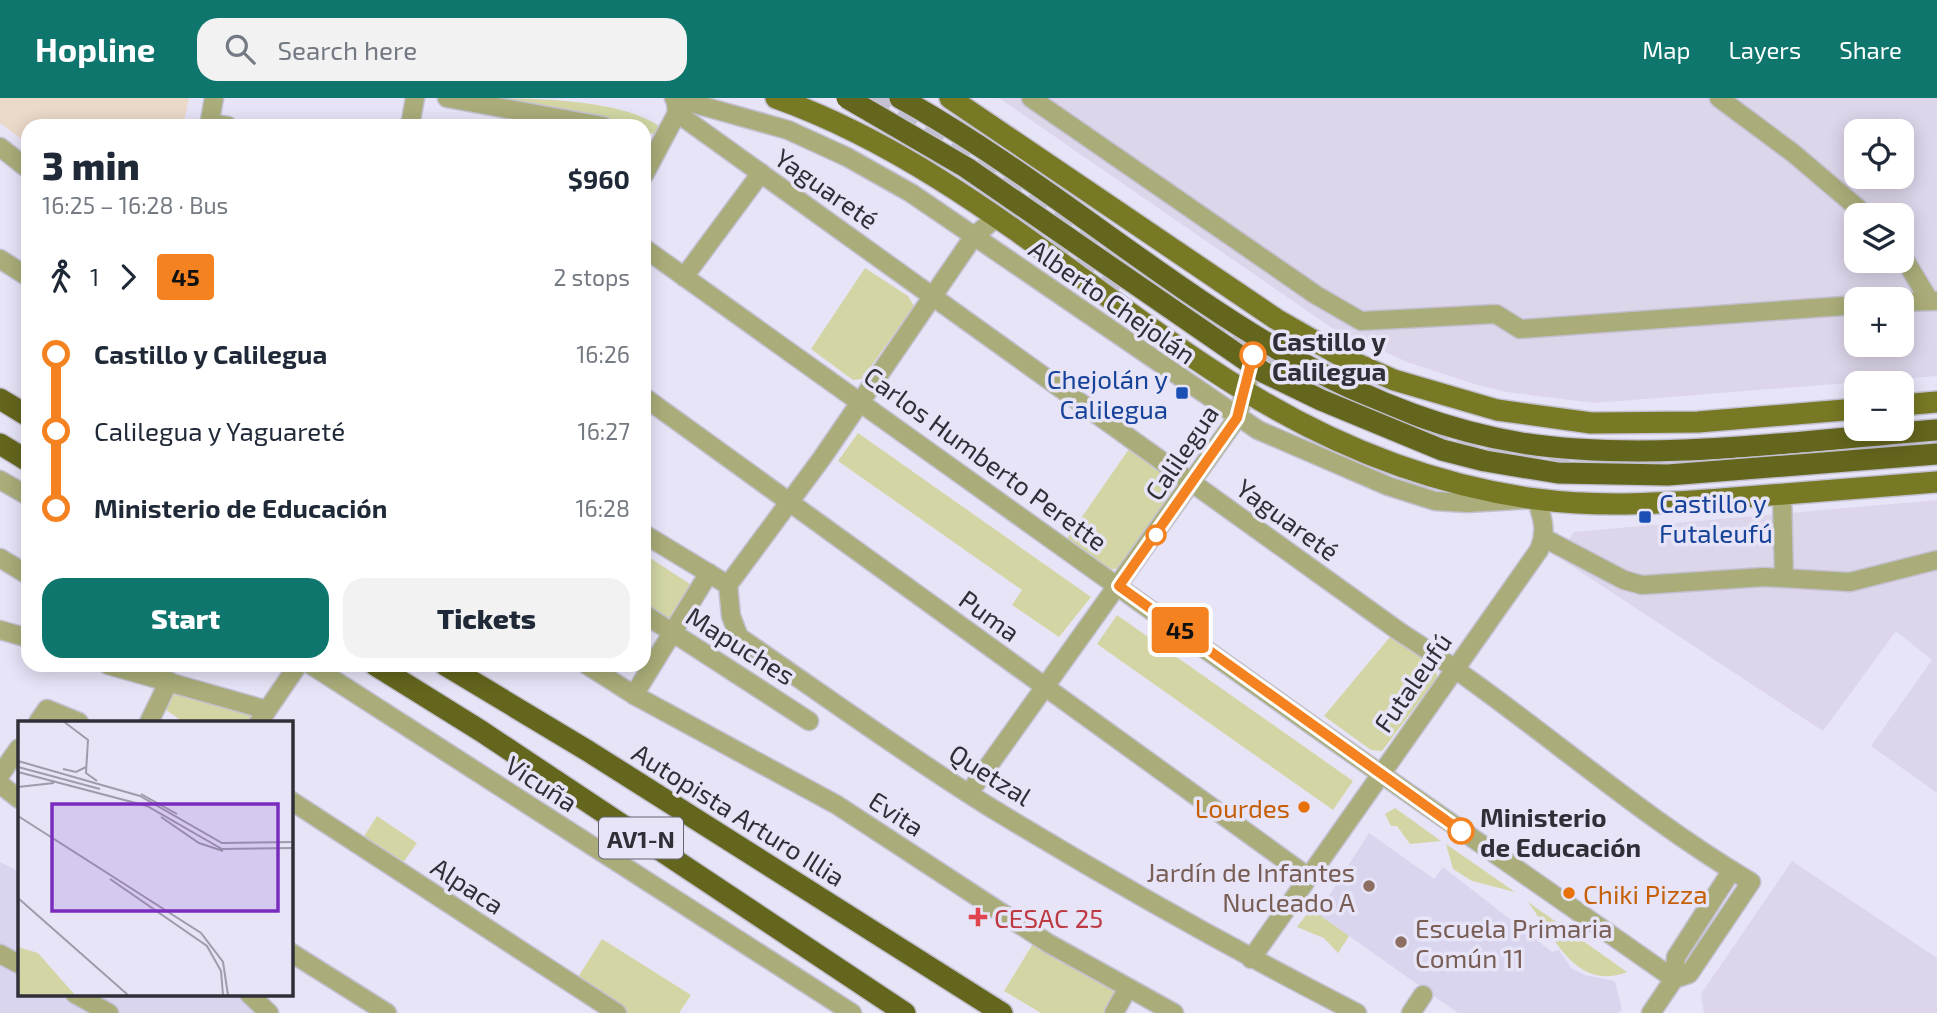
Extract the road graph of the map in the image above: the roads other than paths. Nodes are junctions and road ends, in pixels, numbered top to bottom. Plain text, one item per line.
1 (214, 98) edge
2 (415, 98) edge
3 (447, 98) edge
4 (776, 98) edge
5 (848, 98) edge
6 (900, 98) edge
7 (950, 98) edge
8 (1031, 98) edge
9 (1718, 98) edge
10 (676, 103) edge
11 (210, 119) edge
12 (411, 119) edge
13 (544, 119) edge
14 (0, 147) edge
15 (651, 159) edge
16 (21, 164) edge
17 (761, 173) junction
18 (1852, 203) edge
19 (996, 218) junction
20 (974, 236) junction
21 (651, 253) edge
22 (0, 259) edge
23 (21, 272) edge
24 (1914, 272) edge
25 (684, 277) junction
26 (933, 296) junction
27 (1933, 301) edge
28 (1914, 302) edge
29 (1844, 306) edge
30 (1248, 381) junction
31 (0, 399) edge
32 (860, 401) junction
33 (651, 402) edge
34 (1937, 402) edge
35 (1914, 404) edge
36 (1844, 410) edge
37 (21, 412) edge
38 (1237, 418) junction
39 (1937, 430) edge
40 (0, 444) edge
41 (1937, 454) edge
42 (21, 457) edge
43 (0, 480) edge
44 (1937, 482) edge
45 (1193, 484) junction
46 (21, 492) edge
47 (1782, 494) junction
48 (1536, 499) junction
49 (789, 503) junction
50 (651, 538) edge
51 (1544, 538) junction
52 (0, 558) edge
53 (1937, 560) edge
54 (21, 571) edge
55 (709, 573) junction
56 (1784, 578) junction
57 (728, 584) junction
58 (1119, 586) junction
59 (651, 619) edge
60 (0, 630) edge
61 (673, 634) junction
62 (21, 636) edge
63 (1455, 667) junction
64 (651, 668) edge
65 (135, 672) edge
66 (293, 672) edge
67 (322, 672) edge
68 (385, 672) edge
69 (456, 672) edge
70 (598, 672) edge
71 (649, 672) edge
72 (169, 681) junction
73 (1044, 686) junction
74 (634, 695) junction
75 (43, 716) edge
76 (263, 716) edge
77 (69, 721) edge
78 (150, 721) edge
79 (809, 721) dead end
80 (1380, 772) junction
81 (0, 784) edge
82 (969, 793) junction
83 (18, 798) edge
84 (292, 801) edge
85 (1307, 876) junction
86 (292, 952) edge
87 (0, 954) edge
88 (1251, 959) junction
89 (18, 963) edge
90 (1674, 979) junction
91 (1128, 988) junction
92 (1423, 995) dead end
93 (79, 996) edge
94 (251, 996) edge
95 (109, 1013) edge
96 (270, 1013) edge
97 (387, 1013) edge
98 (617, 1013) edge
99 (852, 1013) edge
100 (905, 1013) edge
101 (1002, 1013) edge
102 (1114, 1013) edge
103 (1174, 1013) edge
104 (1357, 1013) edge
105 (1411, 1013) edge
106 (1651, 1013) edge

1 - 11 street
2 - 12 street
3 - 13 street
4 - 19 main road
5 - 41 highway, bridge
6 - 39 highway
7 - 36 main road
8 - 29 street
9 - 18 street
10 - 15 street
10 - 17 street, Yaguareté
10 - 20 street, Alberto Chejolán
14 - 16 street
17 - 25 street
17 - 26 street, Yaguareté
19 - 20 street
19 - 30 main road
20 - 26 street
20 - 38 street, Alberto Chejolán
21 - 25 street, Carlos Humberto Perette
22 - 23 street
24 - 27 street
25 - 32 street, Carlos Humberto Perette
26 - 32 street
26 - 45 street, Yaguareté
27 - 28 street
30 - 38 street, Calilegua
30 - 48 main road
31 - 37 highway
32 - 49 street
32 - 58 street, Carlos Humberto Perette
33 - 49 street, Puma
34 - 35 main road
38 - 45 street, Calilegua
38 - 48 street, Alberto Chejolán
40 - 42 highway
43 - 46 street
44 - 47 main road
45 - 58 street, Calilegua
45 - 63 street, Yaguareté
47 - 48 main road
47 - 56 street
48 - 51 street
49 - 57 street
49 - 73 street, Puma
50 - 55 street
51 - 56 street
51 - 63 street, Futaleufú
52 - 54 street
53 - 56 street
55 - 57 street
55 - 61 street
57 - 82 street, Quetzal
58 - 73 street, Calilegua
58 - 80 street, Carlos Humberto Perette
59 - 61 street, Mapuches
60 - 62 street
61 - 64 street
61 - 79 street, Mapuches
63 - 80 street, Futaleufú
63 - 90 street, Yaguareté
65 - 72 street
66 - 76 street
67 - 99 street, Vicuña
68 - 100 highway, AV1-N
69 - 101 highway, Autopista Arturo Illia / AV1-N
70 - 74 street, Evita
71 - 74 street
72 - 76 street
72 - 78 street
73 - 82 street, Calilegua
73 - 85 street, Puma
74 - 91 street, Evita
75 - 77 street
80 - 85 street, Futaleufú
80 - 90 street, Carlos Humberto Perette
81 - 83 street
82 - 88 street, Quetzal
84 - 98 street, Alpaca
85 - 88 street, Futaleufú
86 - 97 street
87 - 89 street
88 - 104 street, Quetzal
90 - 106 street
91 - 102 street
91 - 103 street, Evita
92 - 105 street
93 - 95 street
94 - 96 street

